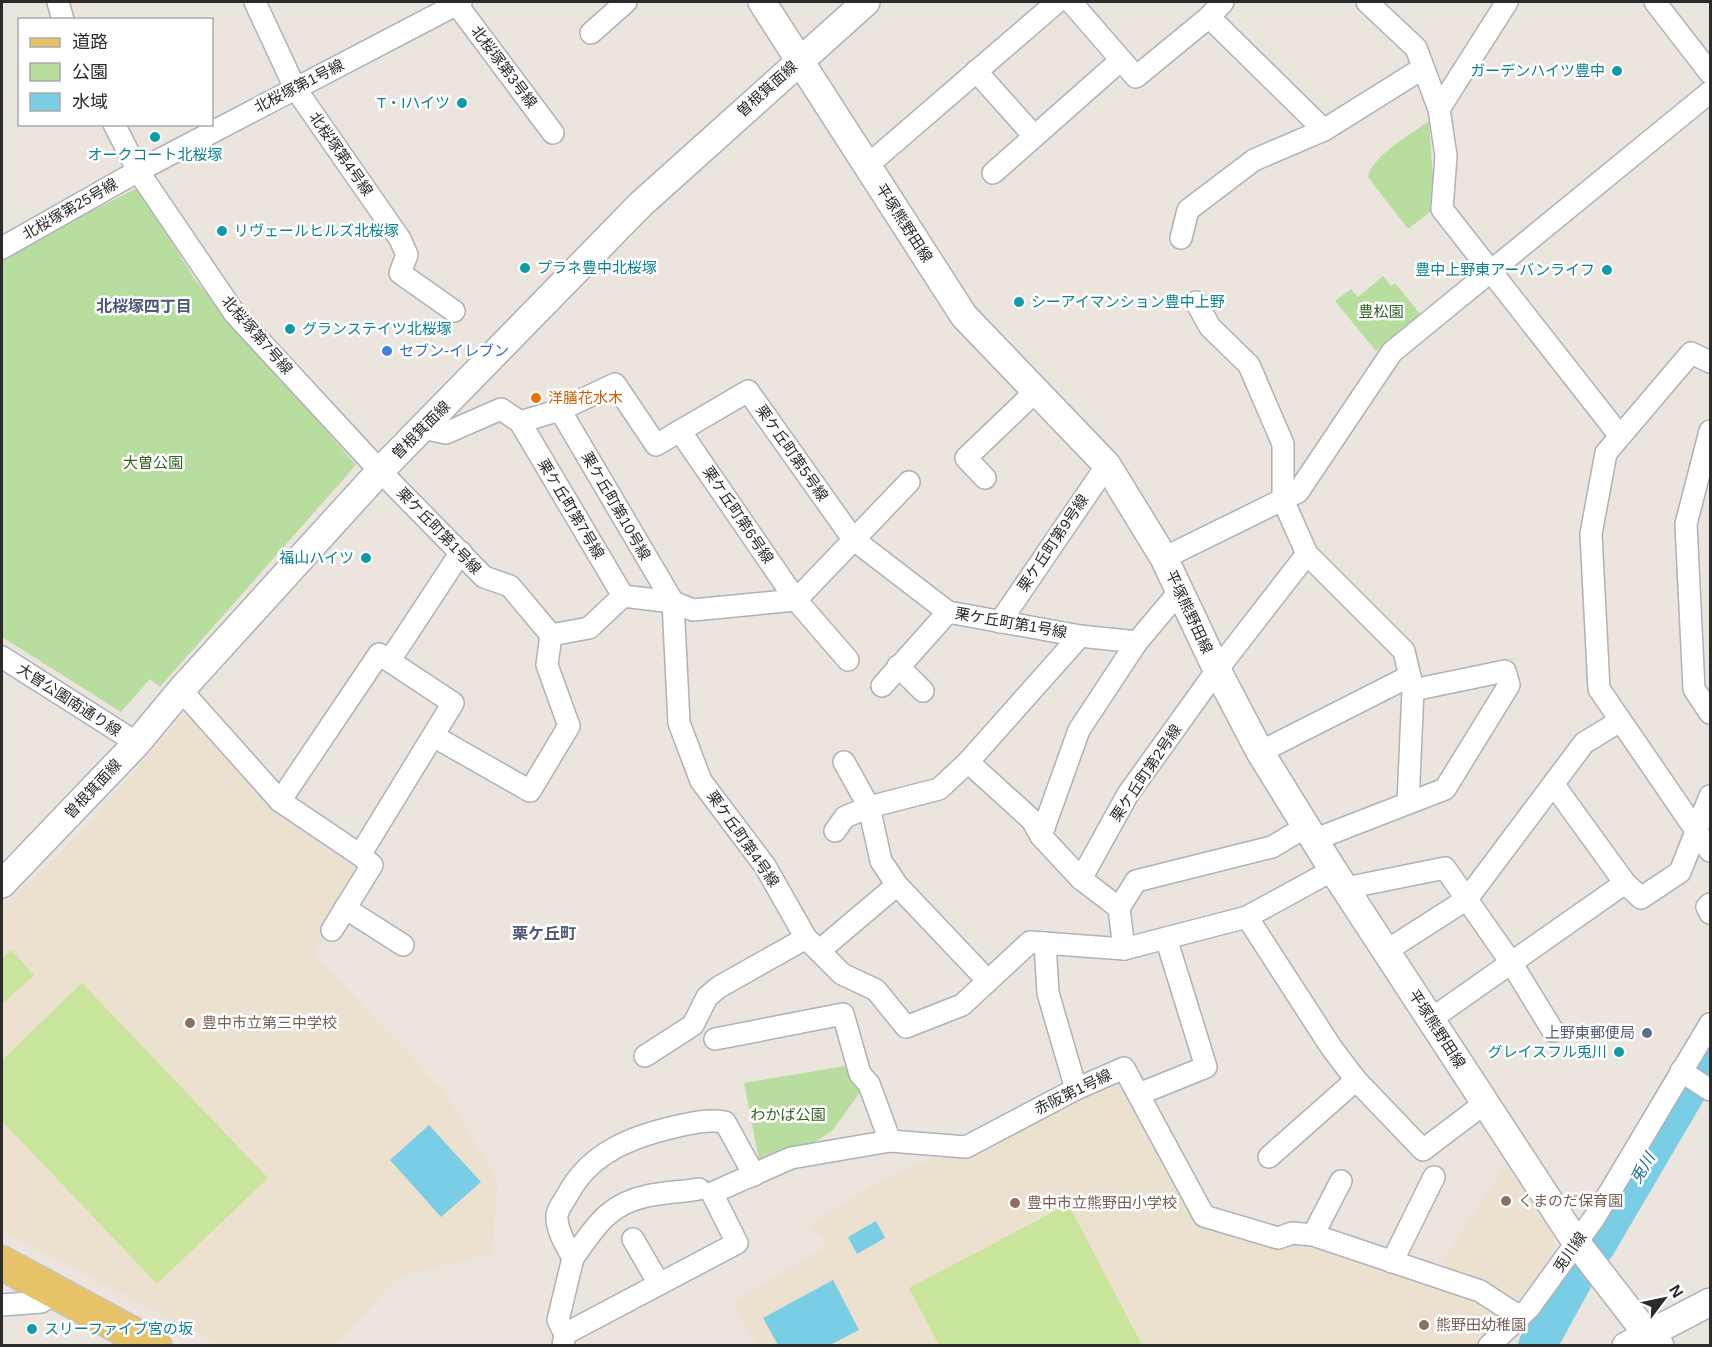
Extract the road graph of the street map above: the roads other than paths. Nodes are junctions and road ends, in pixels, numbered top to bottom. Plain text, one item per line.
1 (58, 2) edge
2 (255, 2) edge
3 (626, 2) edge
4 (762, 2) edge
5 (866, 2) edge
6 (1057, 2) edge
7 (1071, 2) edge
8 (1367, 2) edge
9 (1507, 2) edge
10 (1655, 2) edge
11 (457, 3) edge
12 (1216, 9) edge
13 (62, 18) edge
14 (591, 33) dead end
15 (799, 60) junction
16 (1121, 60) junction
17 (1423, 68) junction
18 (976, 71) junction
19 (1710, 73) edge
20 (295, 88) junction
21 (1710, 92) edge
22 (1438, 109) junction
23 (115, 126) edge
24 (1324, 130) junction
25 (553, 133) dead end
26 (1034, 136) junction
27 (868, 165) junction
28 (138, 171) junction
29 (993, 173) dead end
30 (1181, 238) dead end
31 (2, 248) edge
32 (1490, 269) junction
33 (1196, 302) dead end
34 (454, 311) dead end
35 (1710, 362) edge
36 (1037, 390) junction
37 (560, 410) junction
38 (520, 422) junction
39 (423, 428) junction
40 (680, 431) junction
41 (1710, 431) edge
42 (1620, 436) junction
43 (1107, 465) junction
44 (380, 471) junction
45 (985, 478) dead end
46 (909, 482) dead end
47 (1283, 500) junction
48 (853, 540) junction
49 (460, 552) junction
50 (1307, 554) junction
51 (1164, 558) junction
52 (1179, 592) junction
53 (623, 596) junction
54 (796, 600) junction
55 (672, 602) junction
56 (948, 612) junction
57 (1000, 622) junction
58 (551, 635) junction
59 (1080, 636) junction
60 (1137, 642) junction
61 (2, 657) edge
62 (390, 660) junction
63 (848, 660) dead end
64 (898, 666) junction
65 (1217, 670) junction
66 (1412, 683) junction
67 (882, 686) dead end
68 (181, 690) junction
69 (923, 691) dead end
70 (1710, 712) edge
71 (1620, 721) junction
72 (435, 737) junction
73 (136, 743) junction
74 (1260, 752) junction
75 (844, 762) dead end
76 (968, 762) junction
77 (1554, 784) junction
78 (1710, 796) edge
79 (280, 801) junction
80 (1408, 803) junction
81 (869, 807) junction
82 (835, 831) dead end
83 (1697, 832) junction
84 (1311, 833) junction
85 (1041, 836) junction
86 (1710, 851) edge
87 (360, 855) junction
88 (6, 873) edge
89 (1081, 879) junction
90 (1340, 879) junction
91 (1625, 883) junction
92 (897, 885) junction
93 (1467, 899) junction
94 (1710, 904) edge
95 (345, 908) junction
96 (1119, 908) junction
97 (1710, 913) edge
98 (1246, 917) junction
99 (332, 930) dead end
100 (1167, 938) junction
101 (1045, 943) junction
102 (403, 945) dead end
103 (813, 945) junction
104 (1124, 949) junction
105 (1386, 951) junction
106 (1512, 964) junction
107 (988, 981) junction
108 (1431, 1019) junction
109 (1710, 1024) edge
110 (1553, 1031) dead end
111 (715, 1039) dead end
112 (645, 1056) dead end
113 (1356, 1080) junction
114 (1695, 1081) edge
115 (1076, 1089) junction
116 (1139, 1094) junction
117 (1485, 1103) junction
118 (890, 1141) junction
119 (1269, 1157) dead end
120 (754, 1175) junction
121 (1434, 1177) dead end
122 (1341, 1181) dead end
123 (699, 1189) dead end
124 (1313, 1236) junction
125 (633, 1239) dead end
126 (1584, 1253) junction
127 (573, 1258) junction
128 (1392, 1262) junction
129 (2, 1263) edge
130 (659, 1284) junction
131 (57, 1292) junction
132 (1710, 1302) edge
133 (2, 1305) edge
134 (1520, 1317) junction
135 (113, 1337) edge
136 (564, 1340) edge
137 (1645, 1342) edge
138 (155, 1346) edge
139 (1489, 1346) edge

1 - 13 street
2 - 20 street, 北桜塚第4号線
3 - 14 street
4 - 15 street, 平塚熊野田線
5 - 15 street, 曽根箕面線
6 - 18 street
7 - 16 street
8 - 17 street
9 - 22 street
10 - 19 street
11 - 20 street, 北桜塚第1号線
11 - 25 street, 北桜塚第3号線
12 - 16 street
12 - 24 street
15 - 27 street, 平塚熊野田線
15 - 39 street, 曽根箕面線
16 - 26 street
17 - 22 street
17 - 24 street
18 - 26 street
18 - 27 street
20 - 28 street, 北桜塚第1号線
20 - 34 street, 北桜塚第4号線
21 - 32 street
22 - 32 street
23 - 28 street, 北桜塚第7号線
24 - 30 street
26 - 29 street
27 - 36 street, 平塚熊野田線
28 - 31 street, 北桜塚第25号線
28 - 44 street, 北桜塚第7号線
32 - 42 street
32 - 47 street
33 - 47 street
35 - 42 street
36 - 43 street, 平塚熊野田線
36 - 45 street
37 - 38 street, 栗ケ丘町第5号線
37 - 40 street, 栗ケ丘町第5号線
37 - 55 street, 栗ケ丘町第10号線
38 - 39 street
38 - 53 street, 栗ケ丘町第7号線
39 - 44 street, 曽根箕面線
40 - 48 street, 栗ケ丘町第5号線
40 - 54 street, 栗ケ丘町第6号線
41 - 70 street
42 - 71 street
43 - 51 street, 平塚熊野田線
43 - 57 street, 栗ケ丘町第9号線
44 - 49 street, 栗ケ丘町第1号線
44 - 68 street, 曽根箕面線
46 - 48 street
47 - 50 street
47 - 51 street
48 - 54 street
48 - 56 street, 栗ケ丘町第1号線
49 - 58 street, 栗ケ丘町第1号線
49 - 62 street
50 - 65 street, 栗ケ丘町第2号線
50 - 66 street
51 - 52 street, 平塚熊野田線
52 - 60 street
52 - 65 street, 平塚熊野田線
53 - 55 street
53 - 58 street
54 - 55 street
54 - 63 street, 栗ケ丘町第6号線
55 - 103 street, 栗ケ丘町第4号線
56 - 57 street, 栗ケ丘町第1号線
56 - 64 street
57 - 59 street, 栗ケ丘町第1号線
58 - 72 street
59 - 60 street, 栗ケ丘町第1号線
59 - 76 street
60 - 85 street
61 - 73 street, 大曽公園南通り線
62 - 72 street
62 - 79 street
64 - 67 street
64 - 69 street
65 - 74 street, 平塚熊野田線
65 - 89 street, 栗ケ丘町第2号線
66 - 74 street
66 - 80 street
66 - 80 street
68 - 73 street, 曽根箕面線
68 - 79 street
71 - 77 street
71 - 83 street
72 - 87 street
73 - 88 street, 曽根箕面線
74 - 84 street, 平塚熊野田線
75 - 81 street
76 - 81 street
76 - 85 street
77 - 91 street
77 - 93 street
78 - 83 street
79 - 87 street
80 - 84 street
81 - 82 street
81 - 92 street
83 - 86 street
83 - 91 street
84 - 90 street, 平塚熊野田線
84 - 96 street
85 - 89 street
87 - 95 street
89 - 96 street
90 - 93 street
90 - 98 street
90 - 105 street, 平塚熊野田線
91 - 106 street
92 - 103 street
92 - 107 street
93 - 105 street
93 - 106 street
94 - 97 street
95 - 99 street
95 - 102 street
96 - 104 street
98 - 100 street
98 - 113 street
100 - 104 street
100 - 116 street
101 - 104 street
101 - 107 street
101 - 115 street
103 - 107 street, 栗ケ丘町第4号線
103 - 112 street
105 - 108 street, 平塚熊野田線
106 - 108 street
106 - 110 street
108 - 117 street, 平塚熊野田線
109 - 114 street, 兎川線
111 - 118 street
113 - 117 street
113 - 119 street
114 - 126 street, 兎川線
115 - 116 street, 赤阪第1号線
115 - 118 street, 赤阪第1号線
116 - 124 street, 赤阪第1号線
117 - 126 street, 平塚熊野田線
118 - 120 street, 赤阪第1号線
120 - 127 street
120 - 130 street, 赤阪第1号線
121 - 128 street
122 - 124 street
123 - 127 street
124 - 128 street, 赤阪第1号線
125 - 130 street
126 - 134 street, 兎川線
126 - 137 street, 平塚熊野田線
127 - 136 street
128 - 134 street, 赤阪第1号線
129 - 131 main road
130 - 136 street, 赤阪第1号線
131 - 133 street
131 - 135 main road
132 - 137 street
134 - 139 street, 兎川線
135 - 138 main road

